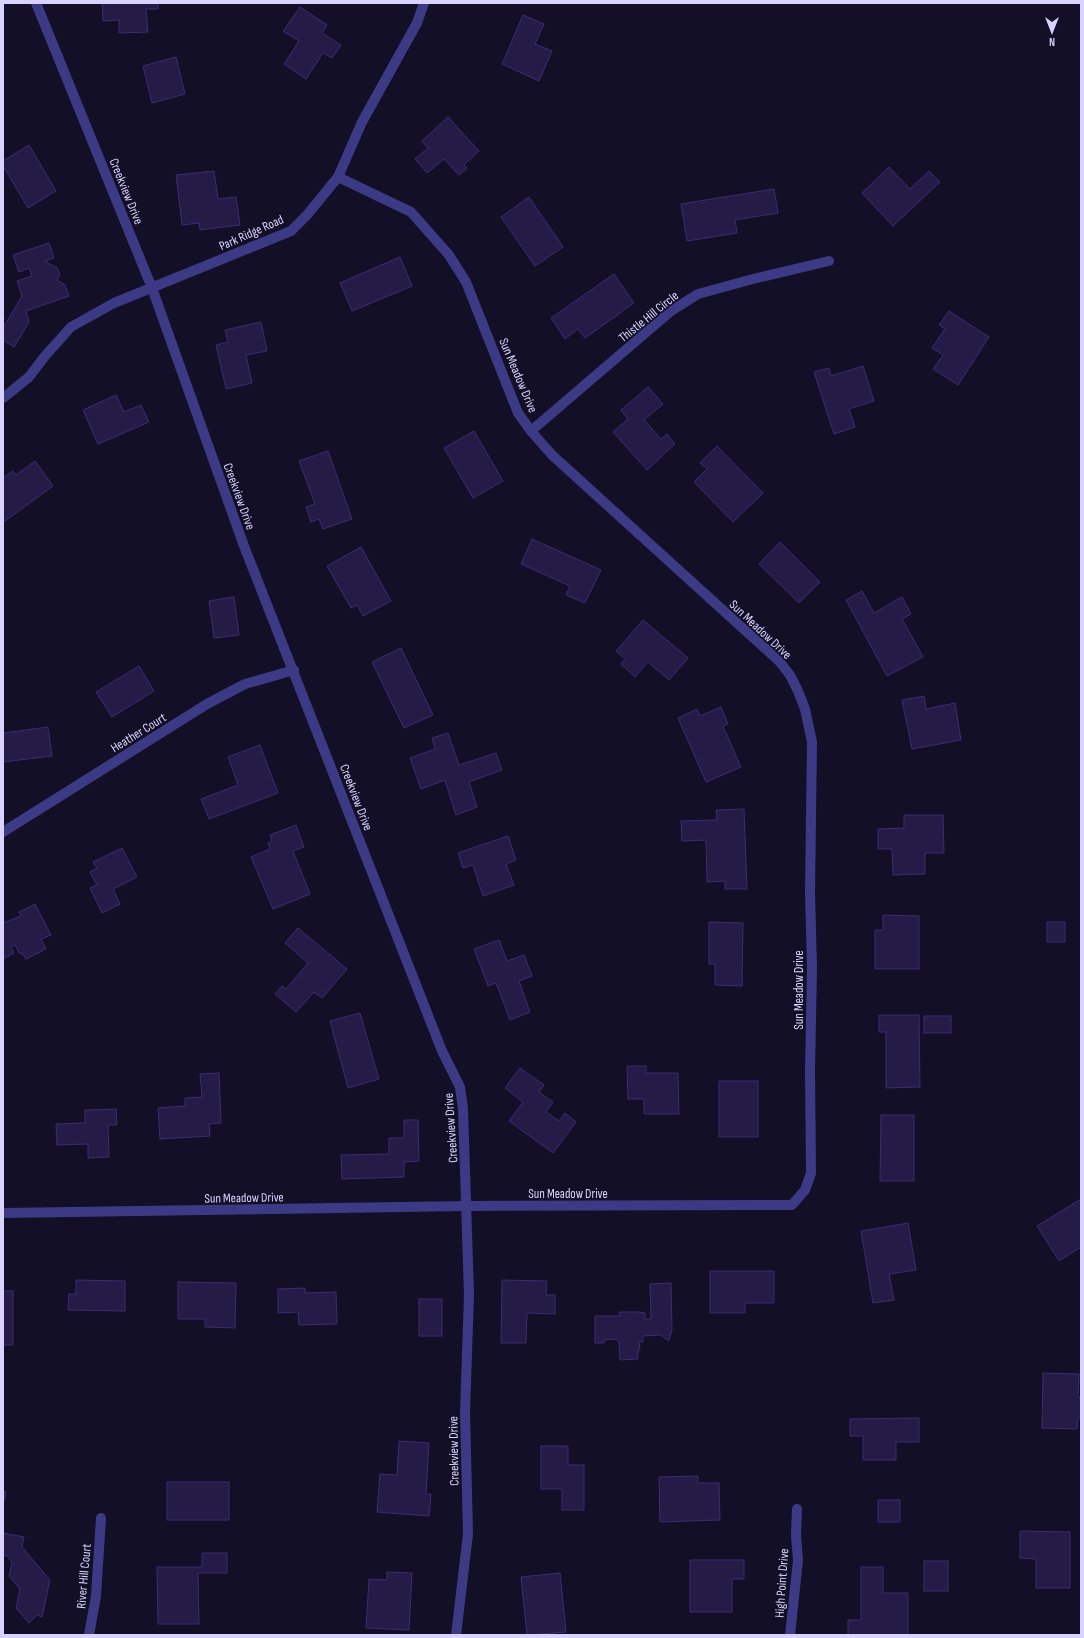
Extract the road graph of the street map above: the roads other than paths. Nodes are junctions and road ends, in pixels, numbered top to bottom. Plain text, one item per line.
1 (36, 3) edge
2 (424, 3) edge
3 (338, 177) junction
4 (829, 261) dead end
5 (152, 288) junction
6 (3, 398) edge
7 (531, 431) junction
8 (294, 670) junction
9 (3, 832) edge
10 (466, 1206) junction
11 (3, 1213) edge
12 (797, 1509) dead end
13 (101, 1518) dead end
14 (89, 1635) edge
15 (456, 1635) edge
16 (790, 1635) edge

1 - 5 street, Creekview Drive
2 - 3 street, Park Ridge Road
3 - 5 street, Park Ridge Road
3 - 7 street, Sun Meadow Drive
4 - 7 street, Thistle Hill Circle
5 - 6 street, Park Ridge Road
5 - 8 street, Creekview Drive
7 - 10 street, Sun Meadow Drive
8 - 9 street, Heather Court
8 - 10 street, Creekview Drive
10 - 11 street, Sun Meadow Drive
10 - 15 street, Creekview Drive
12 - 16 street, High Point Drive
13 - 14 street, River Hill Court

